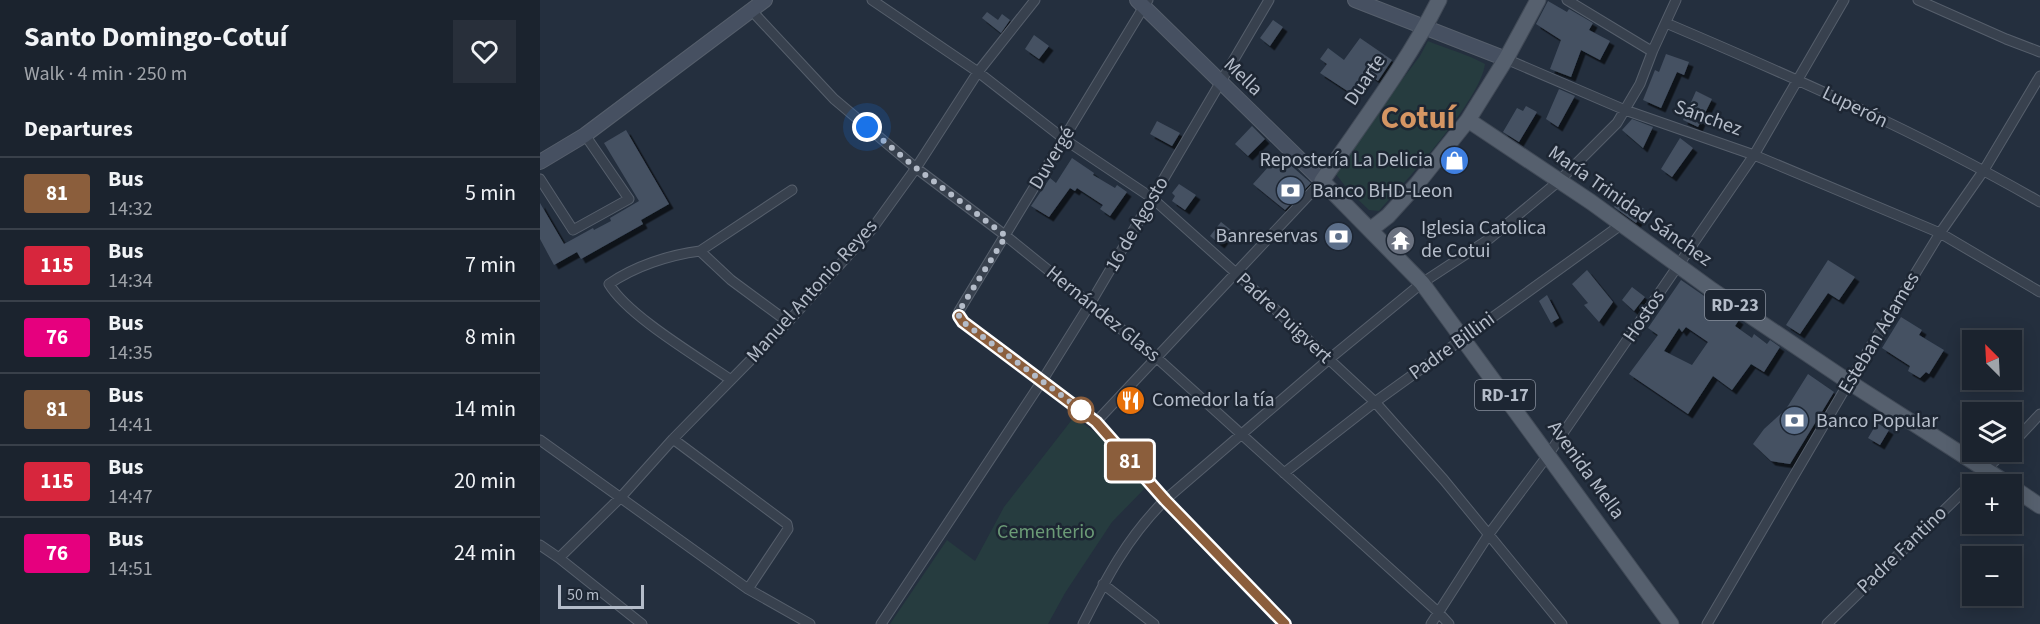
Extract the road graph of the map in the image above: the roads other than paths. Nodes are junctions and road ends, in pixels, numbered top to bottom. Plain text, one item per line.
1 (765, 0) edge
2 (872, 0) edge
3 (1035, 0) edge
4 (1269, 0) edge
5 (1355, 0) edge
6 (1438, 0) edge
7 (1538, 0) edge
8 (1567, 0) edge
9 (1676, 0) edge
10 (1844, 0) edge
11 (1918, 0) edge
12 (1143, 2) edge
13 (752, 11) junction
14 (1666, 22) junction
15 (1425, 28) junction
16 (1653, 50) junction
17 (2040, 52) edge
18 (1506, 59) junction
19 (978, 72) junction
20 (2040, 76) edge
21 (1798, 79) junction
22 (1220, 81) junction
23 (1626, 110) junction
24 (1468, 120) junction
25 (585, 135) junction
26 (1064, 139) junction
27 (1754, 155) junction
28 (540, 162) edge
29 (916, 168) junction
30 (1984, 170) junction
31 (540, 179) edge
32 (1560, 180) junction
33 (1322, 182) junction
34 (792, 190) dead end
35 (1152, 198) junction
36 (2040, 202) edge
37 (1622, 224) junction
38 (1370, 230) junction
39 (1940, 233) junction
40 (1006, 236) junction
41 (700, 252) junction
42 (1678, 266) junction
43 (1236, 273) junction
44 (1422, 283) junction
45 (2040, 292) edge
46 (1090, 304) junction
47 (788, 322) junction
48 (1463, 338) junction
49 (1157, 358) junction
50 (1328, 360) junction
51 (731, 380) junction
52 (1042, 381) junction
53 (1849, 382) junction
54 (1375, 402) junction
55 (2040, 414) edge
56 (1096, 422) junction
57 (2022, 433) edge
58 (1243, 434) junction
59 (673, 438) junction
60 (540, 440) edge
61 (1548, 455) junction
62 (1994, 462) edge
63 (1986, 470) junction
64 (1284, 473) junction
65 (1992, 474) edge
66 (2022, 494) edge
67 (621, 497) junction
68 (1165, 500) junction
69 (2040, 506) edge
70 (1489, 534) junction
71 (540, 545) edge
72 (559, 558) junction
73 (1103, 584) junction
74 (748, 589) junction
75 (1438, 612) junction
76 (642, 624) edge
77 (810, 624) edge
78 (881, 624) edge
79 (1083, 624) edge
80 (1154, 624) edge
81 (1285, 624) edge
82 (1431, 624) edge
83 (1449, 624) edge
84 (1562, 624) edge
85 (1671, 624) edge
86 (1707, 624) edge
87 (1827, 624) edge

1 - 13 main road
2 - 19 street, Padre Puigvert
3 - 19 street, Manuel Antonio Reyes
4 - 22 street, 16 de Agosto
5 - 15 main road, Sánchez
6 - 15 main road, Duarte
7 - 18 main road
8 - 16 street
9 - 14 street
10 - 21 street, Hostos
11 - 17 street
12 - 22 main road, Mella
12 - 26 street, Duvergé
13 - 25 main road
13 - 29 street, Hernández Glass
14 - 16 street
14 - 21 street, Luperón
15 - 18 main road, Sánchez
15 - 33 main road, Duarte
16 - 23 street
18 - 23 street, Sánchez
18 - 24 main road
19 - 26 street, Padre Puigvert
19 - 29 street, Manuel Antonio Reyes
20 - 30 street, Esteban Adames
21 - 27 street, Hostos
21 - 30 street, Luperón
22 - 33 main road, Mella
22 - 35 street, 16 de Agosto
23 - 27 street, Sánchez
23 - 32 street
24 - 32 main road, María Trinidad Sánchez / RD-23
24 - 38 main road
25 - 28 main road
25 - 31 street
26 - 35 street, Padre Puigvert
26 - 40 street, Duvergé
27 - 39 street, Sánchez
27 - 42 street, Hostos
29 - 40 street, Hernández Glass
29 - 47 street, Manuel Antonio Reyes
30 - 36 street, Luperón
30 - 39 street, Esteban Adames
32 - 37 main road, María Trinidad Sánchez / RD-23
32 - 44 street
33 - 38 main road, Avenida Mella / RD-17
33 - 43 street
34 - 41 street
35 - 43 street, Padre Puigvert
35 - 46 street, 16 de Agosto
37 - 42 main road, María Trinidad Sánchez / RD-23
37 - 48 street, Padre Billini
38 - 44 main road, Avenida Mella / RD-17
39 - 45 street, Sánchez
39 - 53 street, Esteban Adames
40 - 46 street, Hernández Glass
40 - 52 street, Duvergé
41 - 47 street
41 - 51 street
42 - 53 main road, María Trinidad Sánchez / RD-23
42 - 61 street, Hostos
43 - 49 street
43 - 50 street, Padre Puigvert
44 - 48 main road, Avenida Mella / RD-17
44 - 50 street
46 - 49 street, Hernández Glass
46 - 52 street, 16 de Agosto
47 - 51 street, Manuel Antonio Reyes
48 - 54 street, Padre Billini
48 - 61 main road, Avenida Mella / RD-17
49 - 56 street
49 - 58 street, Hernández Glass
50 - 54 street, Padre Puigvert
50 - 58 street
51 - 59 street, Manuel Antonio Reyes
52 - 56 street
52 - 78 street, 16 de Agosto
53 - 63 main road, María Trinidad Sánchez / RD-23
53 - 86 street, Esteban Adames
54 - 64 street, Padre Billini
54 - 70 street, Padre Puigvert
55 - 57 street
56 - 68 street
58 - 64 street, Hernández Glass
58 - 68 street
59 - 67 street, Manuel Antonio Reyes
59 - 74 street
60 - 67 street
61 - 70 street, Hostos
61 - 85 main road, Avenida Mella / RD-17
62 - 63 street, Padre Fantino
63 - 65 main road, María Trinidad Sánchez / RD-23
63 - 87 street, Padre Fantino
64 - 75 street, Hernández Glass
66 - 69 main road, María Trinidad Sánchez / RD-23
67 - 72 street, Manuel Antonio Reyes
67 - 74 street
68 - 73 street
68 - 81 street
70 - 75 street, Hostos
70 - 84 street, Padre Puigvert
71 - 72 street
72 - 76 street
73 - 79 street
73 - 80 street
74 - 77 street
75 - 82 street, Hostos
75 - 83 street, Hernández Glass

